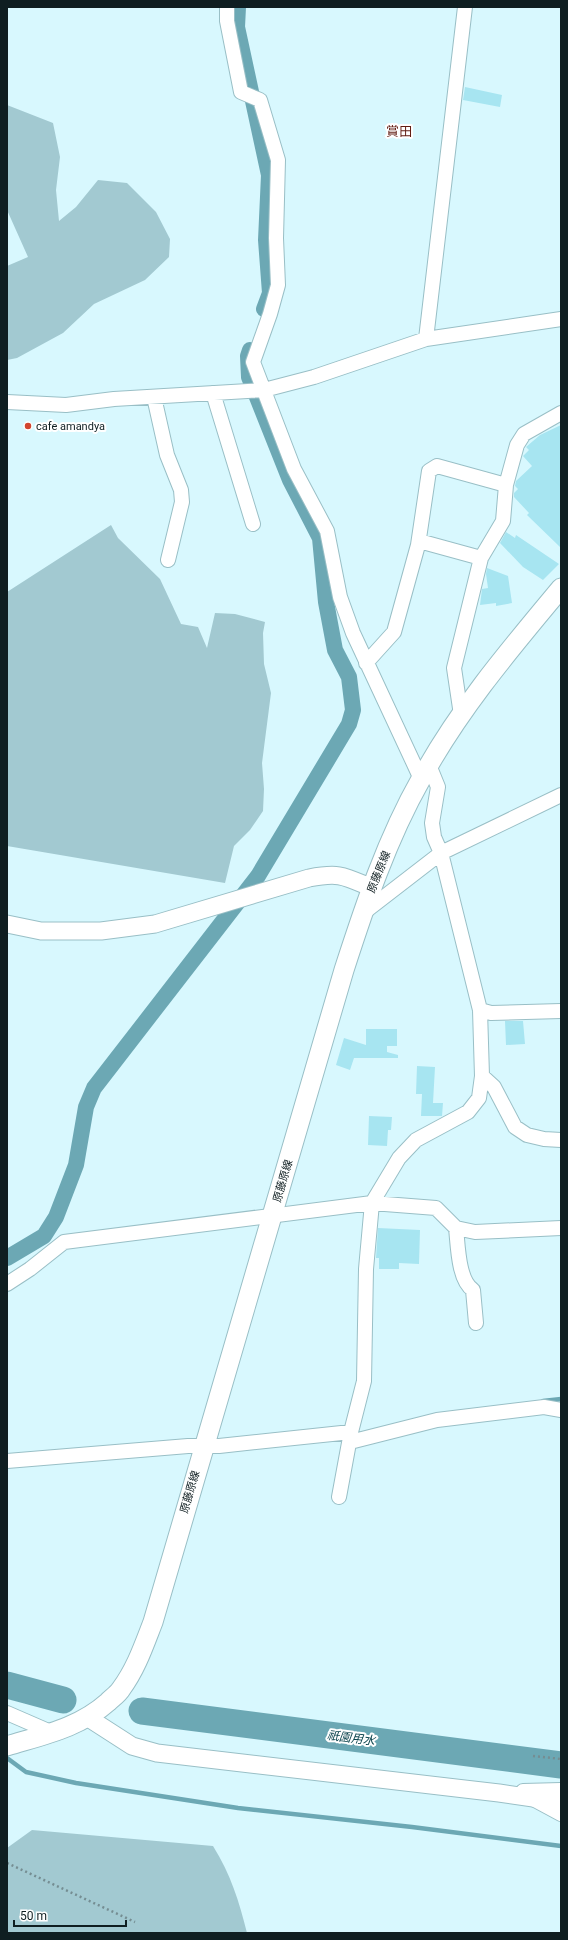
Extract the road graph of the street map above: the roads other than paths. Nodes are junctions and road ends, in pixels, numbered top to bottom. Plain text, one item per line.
1 (227, 7) edge
2 (465, 7) edge
3 (561, 319) edge
4 (426, 339) junction
5 (264, 390) junction
6 (214, 393) junction
7 (154, 397) junction
8 (7, 402) edge
9 (561, 413) edge
10 (506, 485) junction
11 (253, 524) dead end
12 (419, 541) junction
13 (481, 558) junction
14 (168, 560) dead end
15 (561, 588) edge
16 (366, 663) junction
17 (461, 715) junction
18 (425, 772) junction
19 (561, 795) edge
20 (441, 853) junction
21 (372, 888) junction
22 (362, 914) junction
23 (7, 924) edge
24 (480, 1010) junction
25 (561, 1011) edge
26 (482, 1076) junction
27 (561, 1140) edge
28 (372, 1203) junction
29 (272, 1216) junction
30 (456, 1228) junction
31 (561, 1228) edge
32 (7, 1284) edge
33 (476, 1323) dead end
34 (561, 1410) edge
35 (351, 1437) junction
36 (203, 1446) junction
37 (7, 1461) edge
38 (340, 1497) dead end
39 (7, 1713) edge
40 (87, 1717) junction
41 (53, 1733) junction
42 (7, 1746) edge
43 (561, 1790) edge
44 (499, 1792) junction
45 (528, 1797) junction
46 (561, 1802) edge
47 (561, 1814) edge

1 - 5 street
2 - 4 street
3 - 4 street
4 - 5 street
5 - 6 street
5 - 16 street
6 - 7 street
6 - 11 street
7 - 8 street
7 - 14 street
9 - 10 street
10 - 12 street
10 - 13 street
12 - 13 street
12 - 16 street
13 - 17 street
15 - 17 main road, 原藤原線
16 - 18 street
17 - 18 main road, 原藤原線
18 - 20 street
18 - 21 main road, 原藤原線
19 - 20 street
20 - 22 street
20 - 24 street
21 - 22 main road, 原藤原線
21 - 23 street
22 - 29 main road, 原藤原線
24 - 25 street
24 - 26 street
26 - 27 street
26 - 28 street
28 - 29 street
28 - 30 street
28 - 35 street
29 - 32 street
29 - 36 main road, 原藤原線
30 - 31 street
30 - 33 street
34 - 35 street
35 - 36 street
35 - 38 street
36 - 37 street
36 - 40 main road, 原藤原線
39 - 41 street
40 - 41 main road, 原藤原線
40 - 44 street
41 - 42 main road, 原藤原線
43 - 44 street
44 - 45 street
45 - 46 street
45 - 47 street

